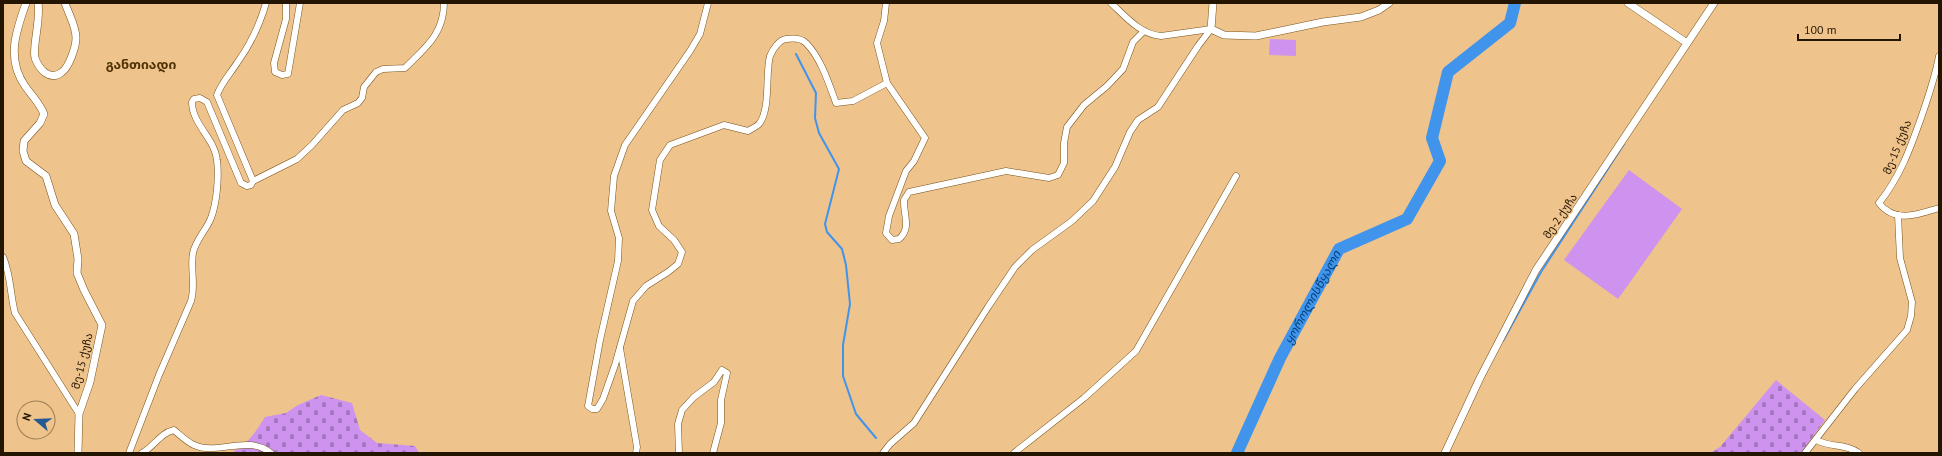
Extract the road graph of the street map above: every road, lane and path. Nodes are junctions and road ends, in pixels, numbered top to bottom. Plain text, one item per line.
1 (26, 3) edge
2 (38, 3) edge
3 (66, 3) edge
4 (266, 3) edge
5 (286, 3) edge
6 (300, 3) edge
7 (444, 3) edge
8 (708, 3) edge
9 (886, 3) edge
10 (1111, 3) edge
11 (1213, 3) edge
12 (1389, 3) edge
13 (1628, 3) edge
14 (1714, 3) edge
15 (1211, 29) junction
16 (1144, 32) junction
17 (1687, 43) junction
18 (1939, 56) edge
19 (887, 83) junction
20 (1236, 176) dead end
21 (253, 182) junction
22 (1939, 208) edge
23 (1898, 215) junction
24 (3, 257) edge
25 (5, 264) edge
26 (619, 347) junction
27 (79, 414) junction
28 (1816, 440) junction
29 (78, 453) edge
30 (130, 453) edge
31 (142, 453) edge
32 (271, 453) edge
33 (636, 453) edge
34 (679, 453) edge
35 (713, 453) edge
36 (883, 453) edge
37 (1014, 453) edge
38 (1445, 453) edge
39 (1805, 453) edge
40 (1859, 453) edge

1 - 27 street, მე-15 ქუჩა
2 - 3 street
4 - 21 street
5 - 6 street
7 - 21 street
8 - 26 street
9 - 19 street
10 - 16 street
11 - 15 street
12 - 15 street
13 - 17 street
14 - 17 street, მე-2 ქუჩა
15 - 16 street
15 - 36 street
16 - 19 street
17 - 38 street, მე-2 ქუჩა
18 - 23 street, მე-15 ქუჩა
19 - 26 street
20 - 37 street
21 - 30 street
22 - 23 street
23 - 28 street
24 - 25 street
25 - 27 street
26 - 33 street
27 - 29 street, მე-15 ქუჩა
28 - 39 street
28 - 40 street
31 - 32 street
34 - 35 street

